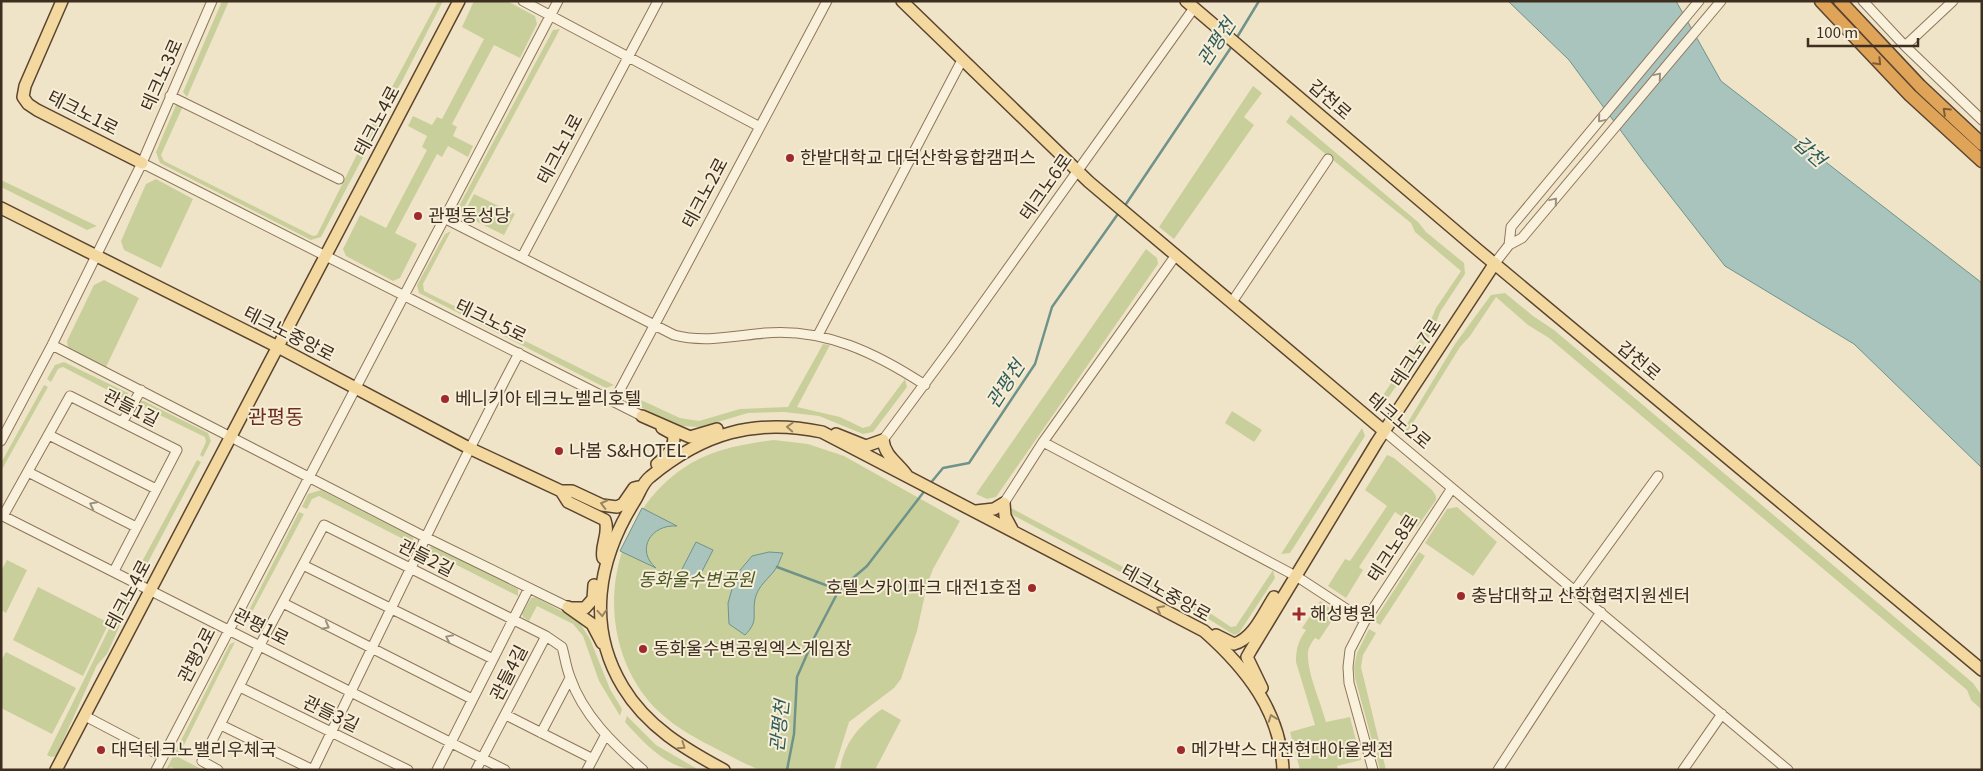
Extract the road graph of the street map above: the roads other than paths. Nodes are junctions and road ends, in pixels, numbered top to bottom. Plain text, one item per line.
1 (62, 1) edge
2 (212, 1) edge
3 (459, 1) edge
4 (523, 1) edge
5 (558, 1) edge
6 (658, 1) edge
7 (827, 1) edge
8 (902, 1) edge
9 (1699, 1) edge
10 (1721, 1) edge
11 (1820, 1) edge
12 (1840, 1) edge
13 (1863, 1) edge
14 (1953, 1) edge
15 (1194, 8) edge
16 (550, 16) junction
17 (1905, 46) junction
18 (628, 58) junction
19 (962, 60) junction
20 (170, 96) junction
21 (1982, 120) edge
22 (760, 127) junction
23 (1982, 144) edge
24 (1328, 159) dead end
25 (1982, 161) edge
26 (142, 163) junction
27 (1076, 171) junction
28 (339, 179) dead end
29 (1, 208) edge
30 (444, 218) junction
31 (1510, 245) junction
32 (96, 254) junction
33 (1176, 255) junction
34 (326, 256) junction
35 (522, 257) junction
36 (1495, 263) junction
37 (403, 295) junction
38 (1232, 302) junction
39 (655, 326) junction
40 (818, 335) junction
41 (52, 345) junction
42 (278, 347) junction
43 (519, 353) junction
44 (925, 385) junction
45 (355, 388) junction
46 (141, 390) junction
47 (614, 401) junction
48 (642, 416) junction
49 (123, 421) junction
50 (753, 426) junction
51 (1384, 431) junction
52 (822, 432) junction
53 (49, 435) junction
54 (231, 436) junction
55 (883, 440) junction
56 (1, 441) edge
57 (1043, 442) junction
58 (469, 448) junction
59 (885, 460) junction
60 (28, 472) junction
61 (310, 476) junction
62 (1658, 476) dead end
63 (645, 482) junction
64 (1452, 488) junction
65 (156, 489) junction
66 (561, 491) junction
67 (1004, 503) junction
68 (971, 509) junction
69 (2, 515) edge
70 (136, 528) junction
71 (1013, 531) junction
72 (425, 537) junction
73 (604, 564) junction
74 (304, 565) junction
75 (410, 569) junction
76 (114, 571) junction
77 (1293, 574) junction
78 (602, 576) junction
79 (530, 588) junction
80 (151, 590) junction
81 (1575, 590) junction
82 (283, 604) junction
83 (568, 607) junction
84 (389, 610) junction
85 (1601, 612) junction
86 (514, 620) junction
87 (1365, 621) junction
88 (229, 630) junction
89 (1204, 631) junction
90 (546, 636) junction
91 (260, 645) junction
92 (370, 650) junction
93 (492, 659) junction
94 (610, 659) junction
95 (1982, 670) edge
96 (570, 678) junction
97 (240, 687) junction
98 (350, 691) junction
99 (472, 699) junction
100 (1265, 701) junction
101 (1722, 714) junction
102 (84, 716) junction
103 (506, 716) junction
104 (221, 725) junction
105 (331, 733) junction
106 (541, 733) junction
107 (605, 736) junction
108 (451, 742) junction
109 (163, 757) junction
110 (482, 758) junction
111 (593, 759) junction
112 (714, 767) edge
113 (56, 770) edge
114 (156, 770) edge
115 (218, 770) edge
116 (313, 770) edge
117 (408, 770) edge
118 (437, 770) edge
119 (476, 770) edge
120 (505, 770) edge
121 (587, 770) edge
122 (643, 770) edge
123 (724, 770) edge
124 (1283, 770) edge
125 (1373, 770) edge
126 (1498, 770) edge
127 (1683, 770) edge
128 (1788, 770) edge

1 - 26 main road, 테크노1로
2 - 20 street, 테크노3로
3 - 34 main road, 테크노4로
4 - 16 street
5 - 16 street
6 - 18 street, 테크노1로
7 - 22 street, 테크노2로
8 - 19 main road, 테크노2로
9 -> 31 street
31 -> 10 street
11 -> 25 highway
23 -> 12 highway
13 - 17 street
14 - 17 street
15 - 27 street, 테크노6로
15 - 36 main road, 갑천로
16 - 18 street
16 - 30 street
17 - 21 street
18 - 22 street
18 - 35 street, 테크노1로
19 - 27 main road, 테크노2로
19 - 40 street
20 - 26 street, 테크노3로
20 - 28 street
22 - 39 street, 테크노2로
24 - 38 street
26 - 32 street, 테크노3로
26 - 34 street
27 - 33 main road, 테크노2로
27 - 44 street, 테크노6로
29 - 32 main road, 테크노중앙로
30 - 35 street
30 - 37 street
31 - 36 street
32 - 41 street, 테크노3로
32 - 42 main road, 테크노중앙로
33 - 38 main road, 테크노2로
33 - 57 street
34 - 37 street
34 - 42 main road, 테크노4로
35 - 39 street
36 - 51 main road, 테크노7로
36 - 95 main road, 갑천로
37 - 43 street, 테크노5로
37 - 45 street, 관평2로
38 - 51 main road, 테크노2로
39 - 40 street
39 - 47 street, 테크노2로
40 - 44 street
41 - 46 street
41 - 56 street, 테크노3로
42 - 45 main road, 테크노중앙로
42 - 54 main road, 테크노4로
43 - 47 street, 테크노5로
43 - 58 street
44 - 55 street, 테크노6로
45 - 58 main road, 테크노중앙로
45 - 61 street, 관평2로
46 - 49 street
46 - 54 street
47 - 48 street, 테크노5로
48 - 50 main road
48 - 63 main road
49 - 53 street, 관들1길
49 - 65 street, 관들1길
52 -> 50 main road
50 - 63 main road
51 - 64 street, 테크노2로
51 - 77 main road, 테크노7로
52 - 55 main road
52 - 59 main road
53 - 60 street, 관들1길
53 - 65 street
54 - 61 street
54 - 80 main road, 테크노4로
55 - 59 main road
57 - 67 street
57 - 77 street
58 - 66 main road, 테크노중앙로
58 - 72 street
59 - 68 main road, 테크노중앙로
60 - 69 street, 관들1길
70 -> 60 street
61 - 72 street
61 - 88 street, 관평2로
62 - 81 street
63 -> 66 main road
63 - 73 main road
64 - 81 street, 테크노2로
64 - 87 street, 테크노8로
65 - 70 street, 관들1길
66 - 73 main road
67 - 68 main road
67 - 71 main road
68 - 71 main road, 테크노중앙로
69 - 76 street, 관평1로
70 - 76 street, 관들1길
89 -> 71 main road, 테크노중앙로
72 - 75 street
72 - 79 street
73 - 78 main road
74 - 75 street, 관들2길
74 - 82 street, 관들2길
74 - 84 street
75 - 84 street
75 - 86 street, 관들2길
76 - 80 street, 관평1로
77 - 87 street
77 - 89 main road, 테크노7로
77 - 100 main road, 테크노7로
78 - 83 main road
78 -> 94 main road
79 - 83 street
79 - 86 street
80 - 88 street, 관평1로
80 - 102 main road, 테크노4로
81 - 85 street, 테크노2로
82 - 91 street, 관들2길
82 -> 92 street
83 - 94 main road
84 - 92 street
93 -> 84 street
85 - 101 street, 테크노2로
85 - 126 street
86 - 90 street, 관들2길
86 - 93 street
87 - 125 street, 테크노8로
88 - 91 street, 관평1로
88 - 109 street, 관평2로
89 - 100 main road, 테크노중앙로
90 - 96 street, 관들4길
90 - 103 street, 관들4길
91 - 97 street
91 - 98 street, 관평1로
92 - 98 street
92 - 99 street
93 - 99 street
94 -> 112 main road
96 - 106 street
96 - 107 street, 관들4길
97 - 104 street
97 - 105 street, 관들3길
98 - 105 street
98 - 108 street, 관평1로
99 - 108 street
124 -> 100 main road, 테크노중앙로
101 - 127 street
101 - 128 street, 테크노2로
102 - 109 street
102 - 113 main road, 테크노4로
103 - 106 street, 관들4길
103 - 110 street, 관들4길
104 - 115 street
104 - 116 street
105 - 116 street
105 - 117 street, 관들3길
106 - 111 street, 관들4길
107 - 111 street
107 - 122 street, 관들4길
108 - 110 street, 관평1로
108 - 118 street
109 - 114 street, 관평2로
110 - 119 street, 관들4길
110 - 120 street, 관평1로
111 - 121 street
112 - 123 main road

